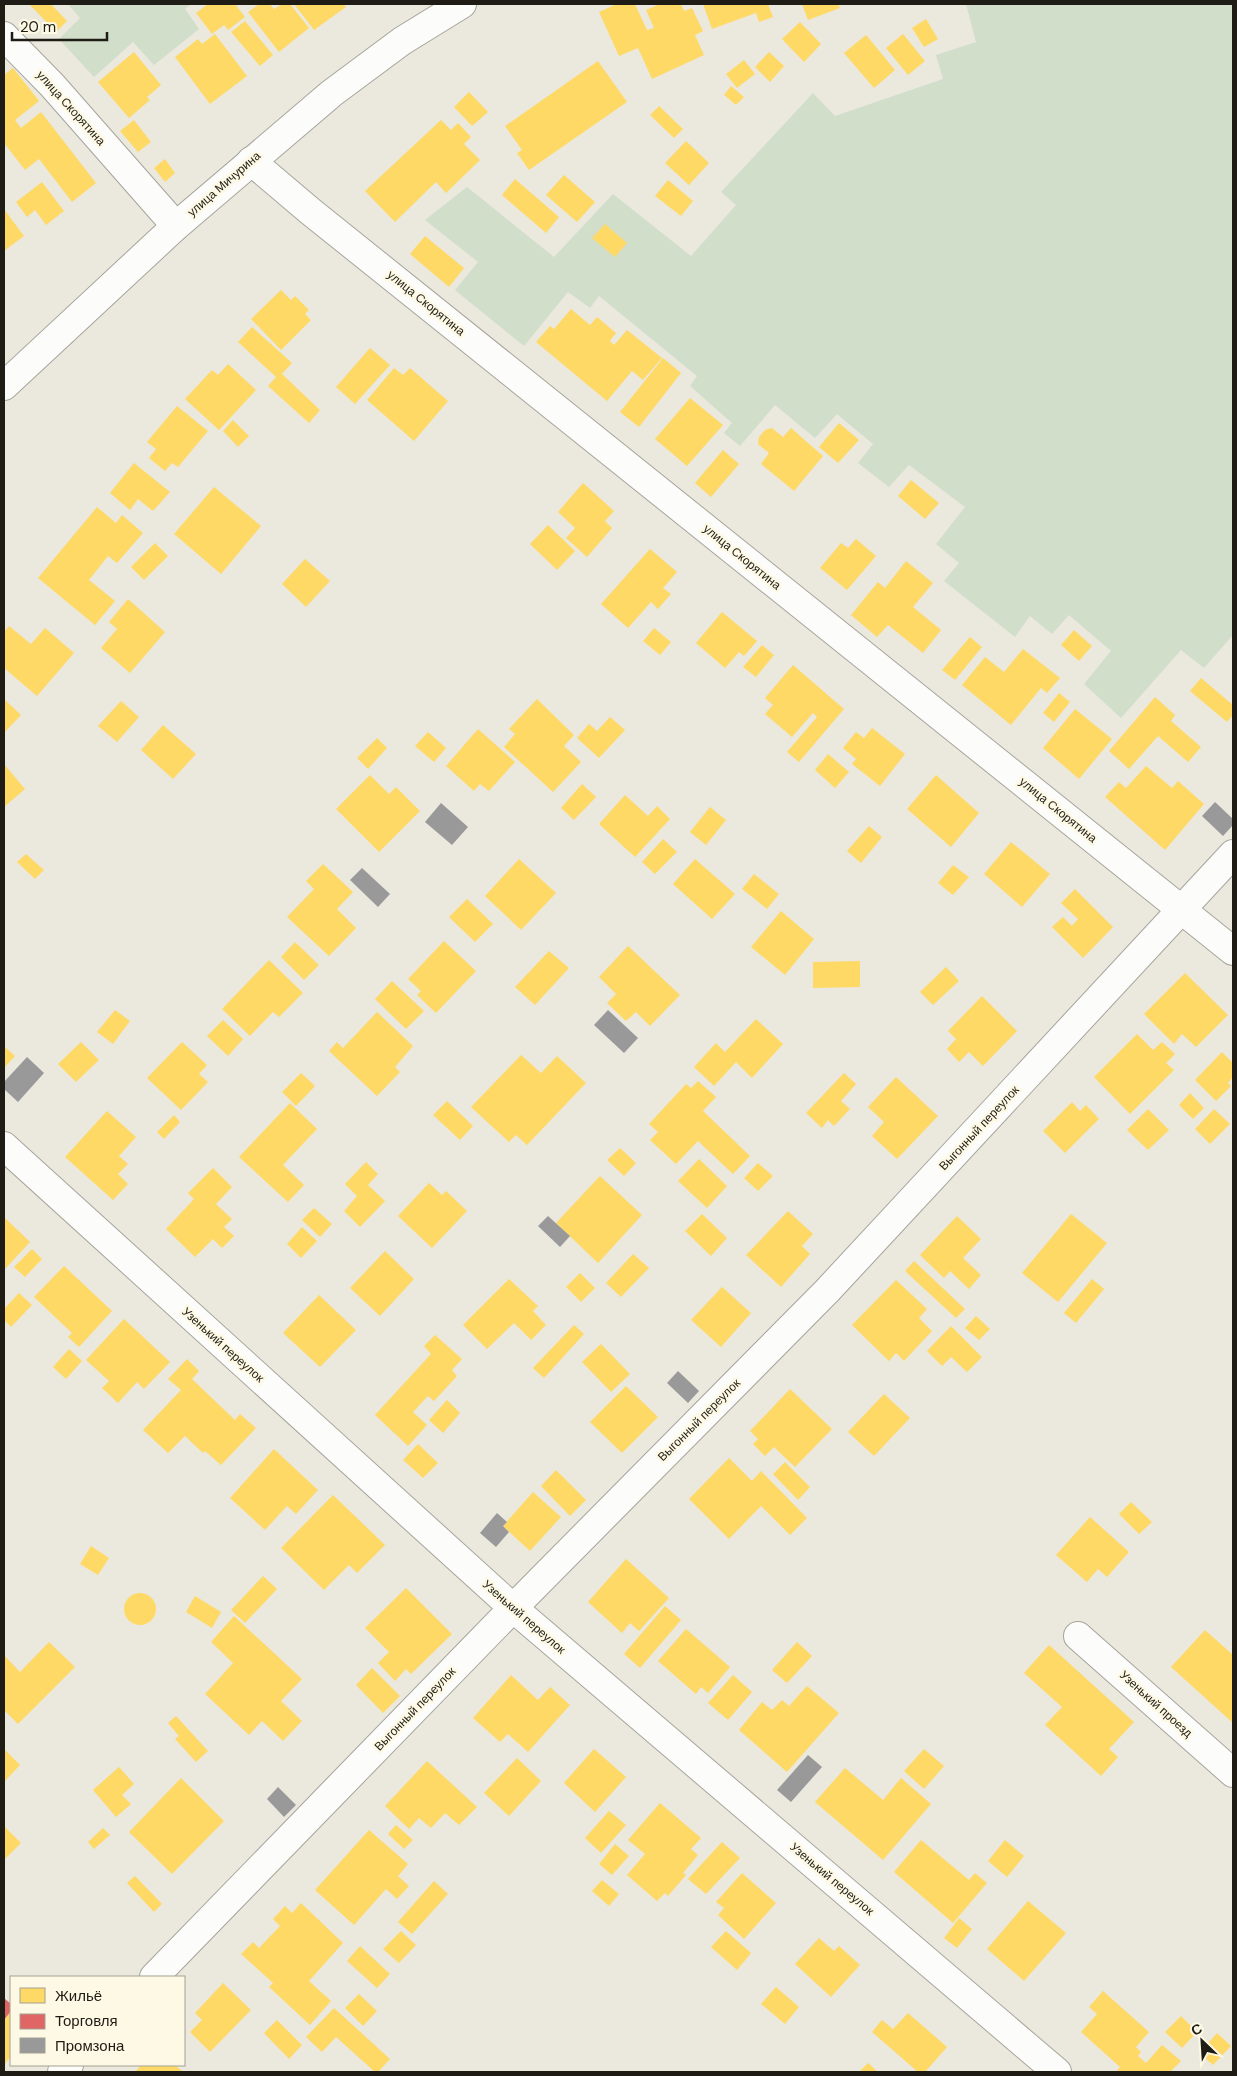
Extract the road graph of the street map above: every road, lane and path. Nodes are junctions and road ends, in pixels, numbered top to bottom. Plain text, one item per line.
1 (462, 4) edge
2 (4, 36) edge
3 (251, 160) junction
4 (176, 226) junction
5 (4, 386) edge
6 (1233, 854) edge
7 (1182, 909) junction
8 (1233, 951) edge
9 (4, 1146) edge
10 (513, 1608) junction
11 (1078, 1636) dead end
12 (1233, 1773) edge
13 (155, 1976) edge
14 (1057, 2072) edge

1 - 3 street, улица Мичурина
2 - 4 street, улица Скорятина
3 - 4 street, улица Мичурина
3 - 7 street, улица Скорятина
4 - 5 street, улица Мичурина
6 - 7 street, Выгонный переулок
7 - 8 street, улица Скорятина
7 - 10 street, Выгонный переулок
9 - 10 street, Узенький переулок
10 - 13 street, Выгонный переулок
10 - 14 street, Узенький переулок
11 - 12 street, Узенький проезд

